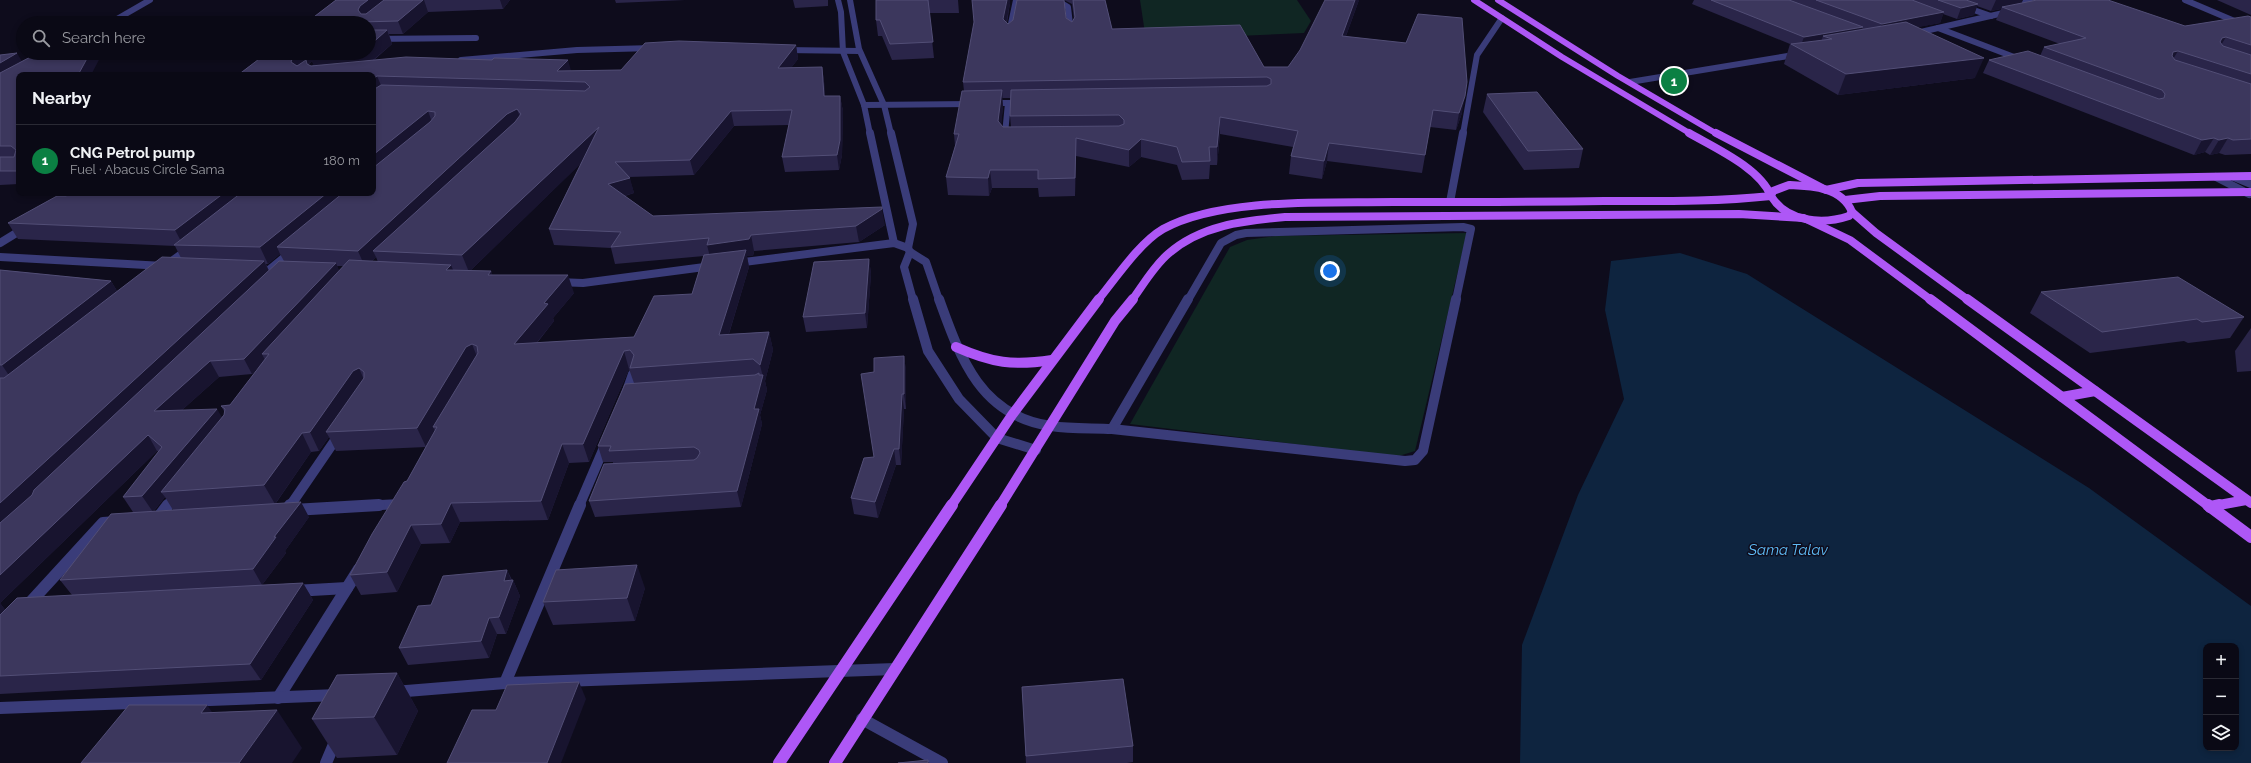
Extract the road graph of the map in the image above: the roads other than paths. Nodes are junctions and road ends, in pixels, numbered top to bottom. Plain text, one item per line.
1 (150, 0) edge
2 (838, 0) edge
3 (850, 0) edge
4 (1474, 0) edge
5 (1498, 0) edge
6 (1945, 0) edge
7 (2023, 0) edge
8 (2185, 0) edge
9 (2199, 0) edge
10 (1016, 1) edge
11 (1023, 3) edge
12 (1047, 4) edge
13 (122, 16) edge
14 (1991, 16) junction
15 (1502, 18) junction
16 (1943, 18) edge
17 (2251, 22) edge
18 (1957, 24) junction
19 (1938, 28) junction
20 (2251, 28) edge
21 (1071, 33) edge
22 (1009, 35) edge
23 (1905, 35) edge
24 (476, 38) dead end
25 (376, 39) edge
26 (663, 48) edge
27 (780, 50) edge
28 (859, 51) junction
29 (843, 52) junction
30 (1807, 52) edge
31 (453, 61) edge
32 (2027, 62) edge
33 (1630, 82) junction
34 (985, 103) edge
35 (1008, 103) junction
36 (1032, 103) edge
37 (977, 104) edge
38 (864, 105) junction
39 (884, 105) junction
40 (1012, 139) edge
41 (2251, 176) edge
42 (2216, 177) junction
43 (2234, 177) junction
44 (2251, 184) edge
45 (1826, 190) junction
46 (2250, 193) edge
47 (1771, 196) junction
48 (1845, 200) junction
49 (1450, 202) junction
50 (1852, 212) junction
51 (1804, 218) junction
52 (33, 222) edge
53 (201, 239) edge
54 (0, 243) edge
55 (894, 243) junction
56 (300, 244) edge
57 (909, 250) junction
58 (0, 257) edge
59 (165, 266) junction
60 (180, 267) edge
61 (153, 276) edge
62 (273, 280) edge
63 (551, 281) edge
64 (956, 347) junction
65 (1052, 360) junction
66 (633, 374) edge
67 (2095, 391) junction
68 (2062, 397) junction
69 (620, 408) edge
70 (1012, 415) junction
71 (344, 426) edge
72 (1050, 426) junction
73 (1112, 428) junction
74 (611, 430) edge
75 (996, 438) junction
76 (1036, 450) junction
77 (593, 474) junction
78 (608, 474) edge
79 (186, 483) edge
80 (408, 491) edge
81 (2249, 501) edge
82 (400, 504) junction
83 (2210, 507) junction
84 (287, 510) junction
85 (272, 511) edge
86 (392, 517) edge
87 (173, 518) edge
88 (126, 521) edge
89 (2251, 537) edge
90 (364, 562) edge
91 (347, 588) junction
92 (285, 591) edge
93 (42, 606) edge
94 (26, 607) junction
95 (16, 618) edge
96 (895, 669) junction
97 (840, 670) junction
98 (505, 683) junction
99 (378, 693) edge
100 (354, 695) edge
101 (278, 698) junction
102 (0, 708) edge
103 (862, 719) junction
104 (343, 722) edge
105 (326, 763) edge
106 (779, 763) edge
107 (835, 763) edge
108 (942, 763) edge

1 - 13 street
2 - 29 street
3 - 28 street
4 - 15 main road
5 - 33 main road
6 - 14 street
7 - 14 street
8 - 20 street
9 - 17 street
10 - 11 street
10 - 22 street
12 - 21 street
14 - 18 street
15 - 47 main road
15 - 49 street
16 - 18 street
18 - 19 street
19 - 23 street
19 - 32 street
24 - 25 street
26 - 31 street
27 - 29 street
28 - 29 street
28 - 39 street
29 - 38 street
30 - 33 street
33 - 45 main road
34 - 35 street
35 - 36 street
35 - 40 street
37 - 39 street
38 - 39 street
38 - 55 street
39 - 57 street
41 - 43 main road
42 - 43 main road
42 - 45 main road
42 - 46 street
43 - 44 street
45 - 47 main road
45 - 48 main road
46 - 48 main road
47 - 49 main road
47 - 51 main road
48 - 50 main road
49 - 65 main road
50 - 51 main road
50 - 67 main road
51 - 68 main road
51 - 72 main road
52 - 54 street
53 - 59 street
55 - 57 street
55 - 63 street
56 - 62 street
57 - 64 street
57 - 75 street
58 - 59 street
59 - 60 street
59 - 61 street
64 - 65 main road
64 - 70 street
65 - 70 main road
66 - 69 street
67 - 68 main road
67 - 81 main road
68 - 83 main road
70 - 72 street
70 - 75 main road
71 - 84 street
72 - 73 street
72 - 76 main road
73 - 73 street
74 - 77 street
75 - 76 street
75 - 97 main road
76 - 96 main road
77 - 78 street
77 - 98 street
79 - 87 street
80 - 82 street
81 - 83 main road
82 - 84 street
82 - 86 street
83 - 89 main road
84 - 85 street
88 - 94 street
90 - 91 street
91 - 92 street
91 - 101 street
93 - 94 street
94 - 95 street
96 - 97 street
96 - 103 main road
97 - 98 street
97 - 106 main road
98 - 99 street
100 - 101 street
101 - 102 street
103 - 107 main road
103 - 108 street
104 - 105 street

